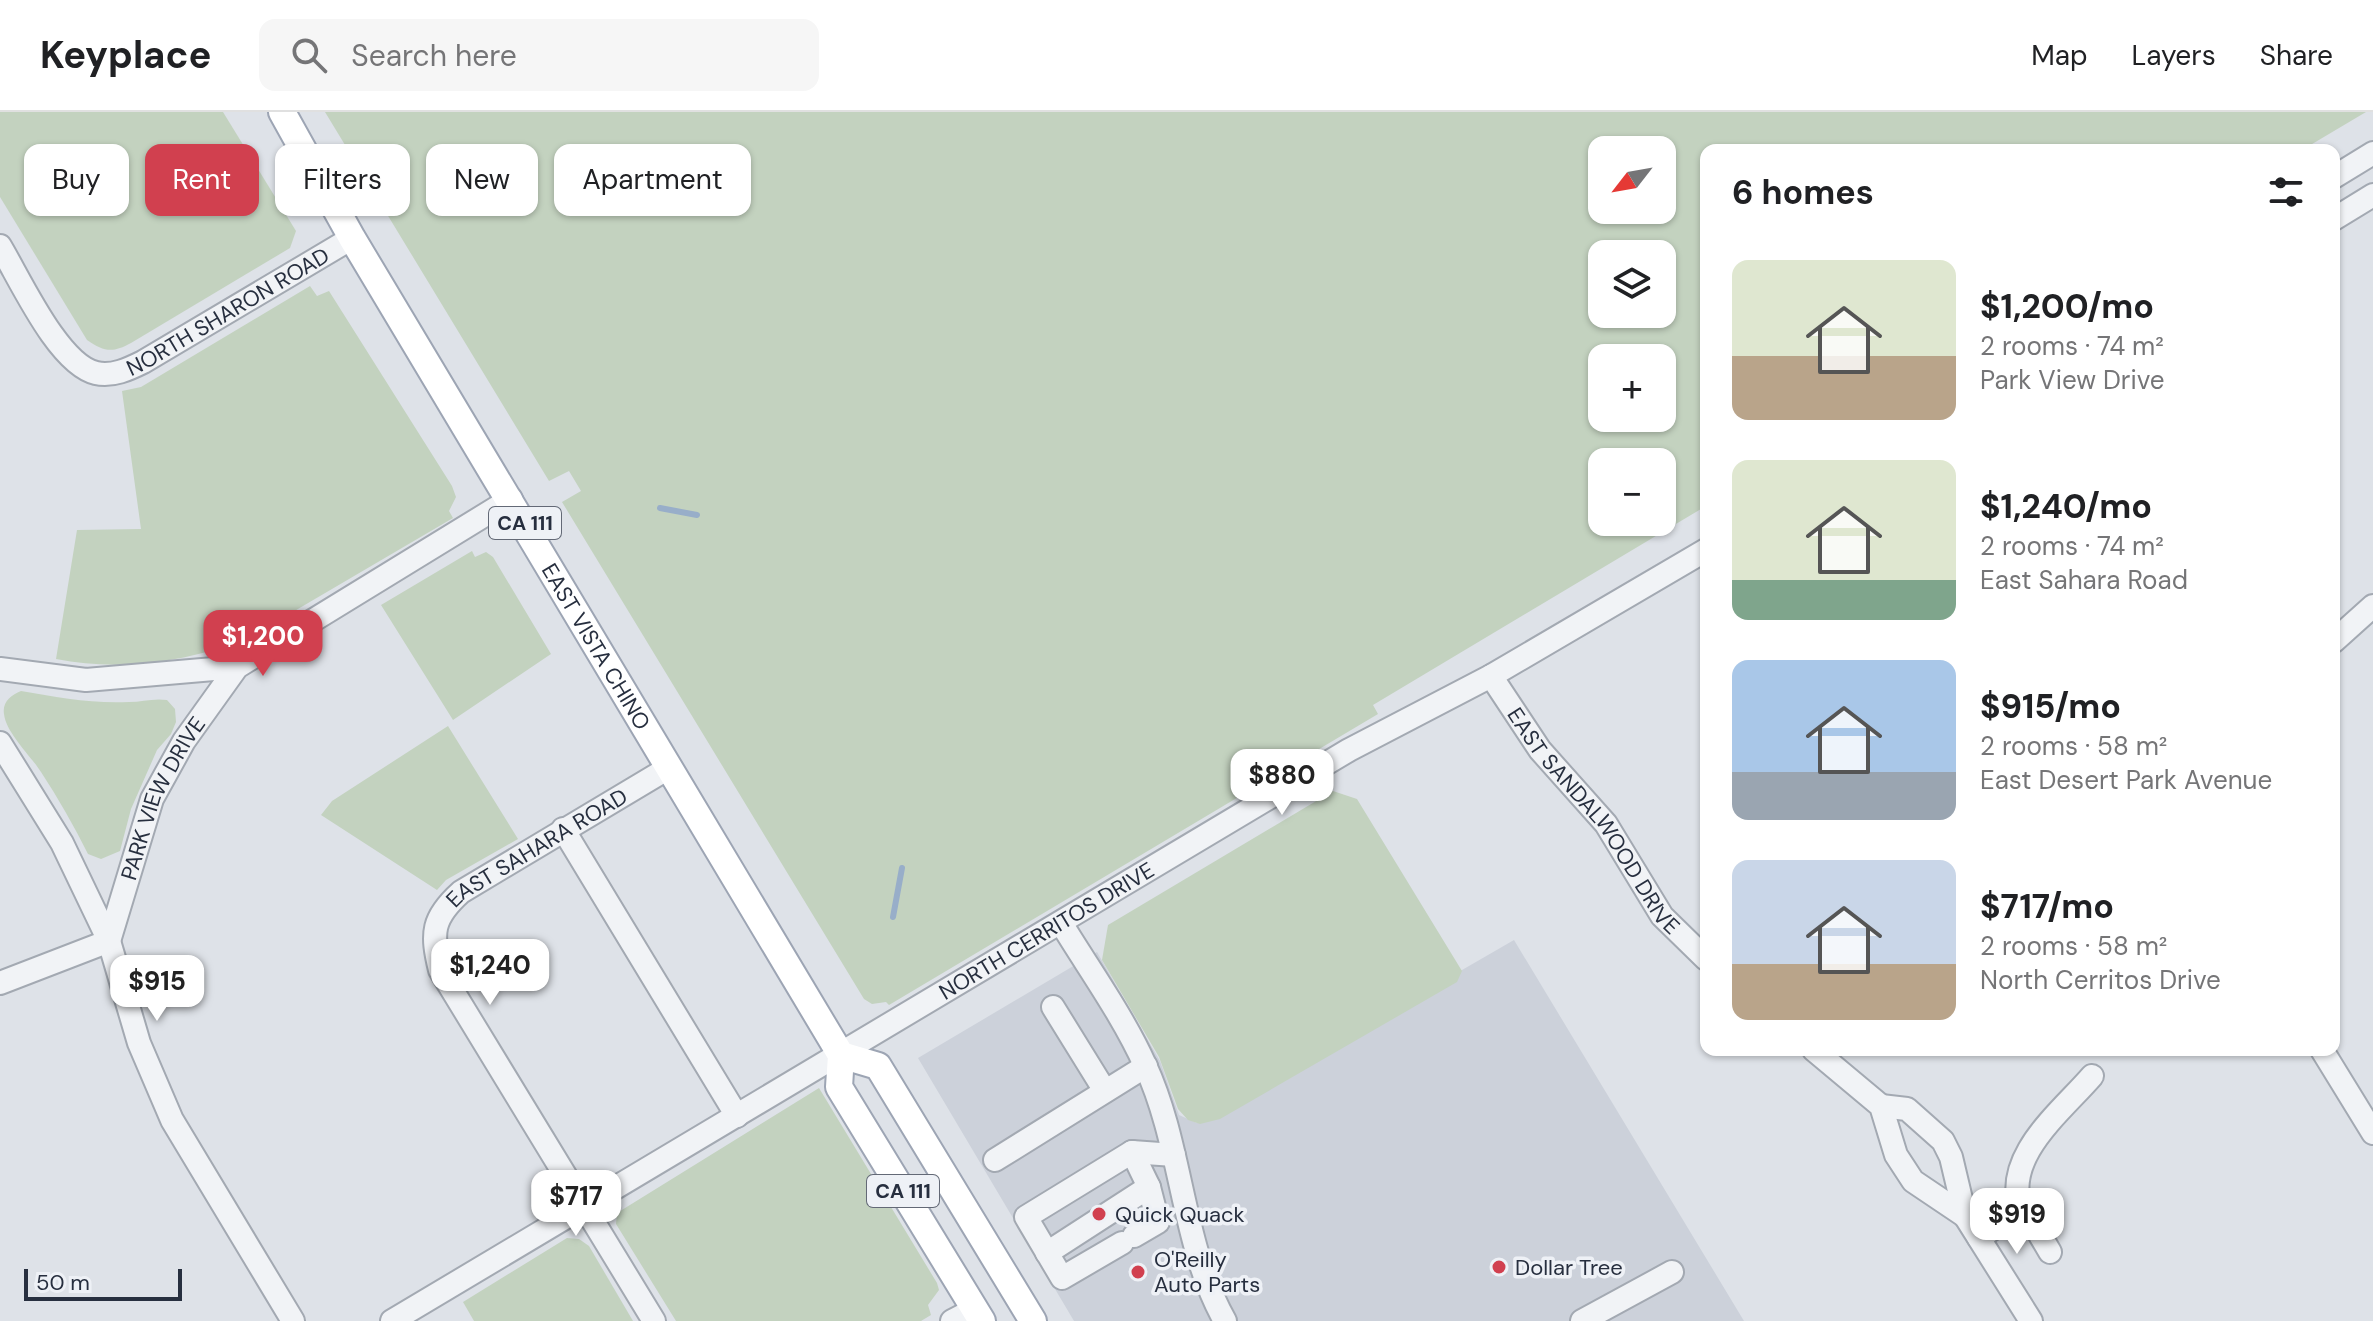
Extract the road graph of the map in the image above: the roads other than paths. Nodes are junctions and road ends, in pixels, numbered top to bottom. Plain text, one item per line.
1 (282, 112) edge
2 (2373, 153) edge
3 (2340, 173) edge
4 (2373, 195) edge
5 (2340, 215) edge
6 (352, 238) junction
7 (0, 246) edge
8 (511, 499) junction
9 (1700, 554) edge
10 (2373, 606) edge
11 (2340, 636) edge
12 (237, 667) junction
13 (0, 669) edge
14 (1491, 676) junction
15 (0, 743) edge
16 (670, 767) junction
17 (563, 829) junction
18 (1061, 923) junction
19 (109, 941) junction
20 (1700, 953) edge
21 (0, 983) edge
22 (1053, 1007) dead end
23 (841, 1055) junction
24 (1821, 1056) edge
25 (2326, 1056) edge
26 (1146, 1066) junction
27 (2092, 1076) dead end
28 (1105, 1091) junction
29 (1881, 1106) junction
30 (737, 1116) junction
31 (2373, 1133) edge
32 (1132, 1152) junction
33 (1174, 1155) junction
34 (995, 1160) dead end
35 (1149, 1187) junction
36 (585, 1206) junction
37 (2021, 1210) junction
38 (1965, 1216) junction
39 (1979, 1238) junction
40 (2050, 1252) dead end
41 (1047, 1253) junction
42 (1672, 1272) dead end
43 (970, 1317) edge
44 (293, 1321) edge
45 (392, 1321) edge
46 (654, 1321) edge
47 (1033, 1321) edge
48 (1225, 1321) edge
49 (1582, 1321) edge
50 (2031, 1321) edge

1 - 6 main road, EAST VISTA CHINO / CA 111
2 - 3 street
4 - 5 street
6 - 7 street, NORTH SHARON ROAD
6 - 8 main road, EAST VISTA CHINO / CA 111
8 - 12 street, PARK VIEW DRIVE
8 - 16 main road, EAST VISTA CHINO / CA 111
9 - 14 street, NORTH CERRITOS DRIVE
10 - 11 street
12 - 13 street, PARK VIEW DRIVE
12 - 19 street, PARK VIEW DRIVE
14 - 18 street, NORTH CERRITOS DRIVE
14 - 20 street, EAST SANDALWOOD DRIVE
15 - 19 street
16 - 17 street, EAST SAHARA ROAD
16 - 23 main road, EAST VISTA CHINO / CA 111
17 - 30 street
17 - 36 street, EAST SAHARA ROAD
18 - 23 street, NORTH CERRITOS DRIVE
18 - 26 street
19 - 21 street
19 - 44 street
22 - 28 street
23 - 30 street, NORTH CERRITOS DRIVE
23 - 43 main road, EAST VISTA CHINO / CA 111
23 - 47 main road, CA 111
24 - 29 street
25 - 31 street
26 - 28 street
26 - 33 street
27 - 37 street
28 - 34 street
29 - 38 street
29 - 38 street
30 - 36 street, NORTH CERRITOS DRIVE
32 - 33 street
32 - 35 street
32 - 41 street
33 - 48 street
35 - 41 street
35 - 41 street
36 - 45 street, NORTH CERRITOS DRIVE
36 - 46 street, EAST SAHARA ROAD
37 - 39 street
37 - 40 street
38 - 39 street
39 - 50 street
42 - 49 street

